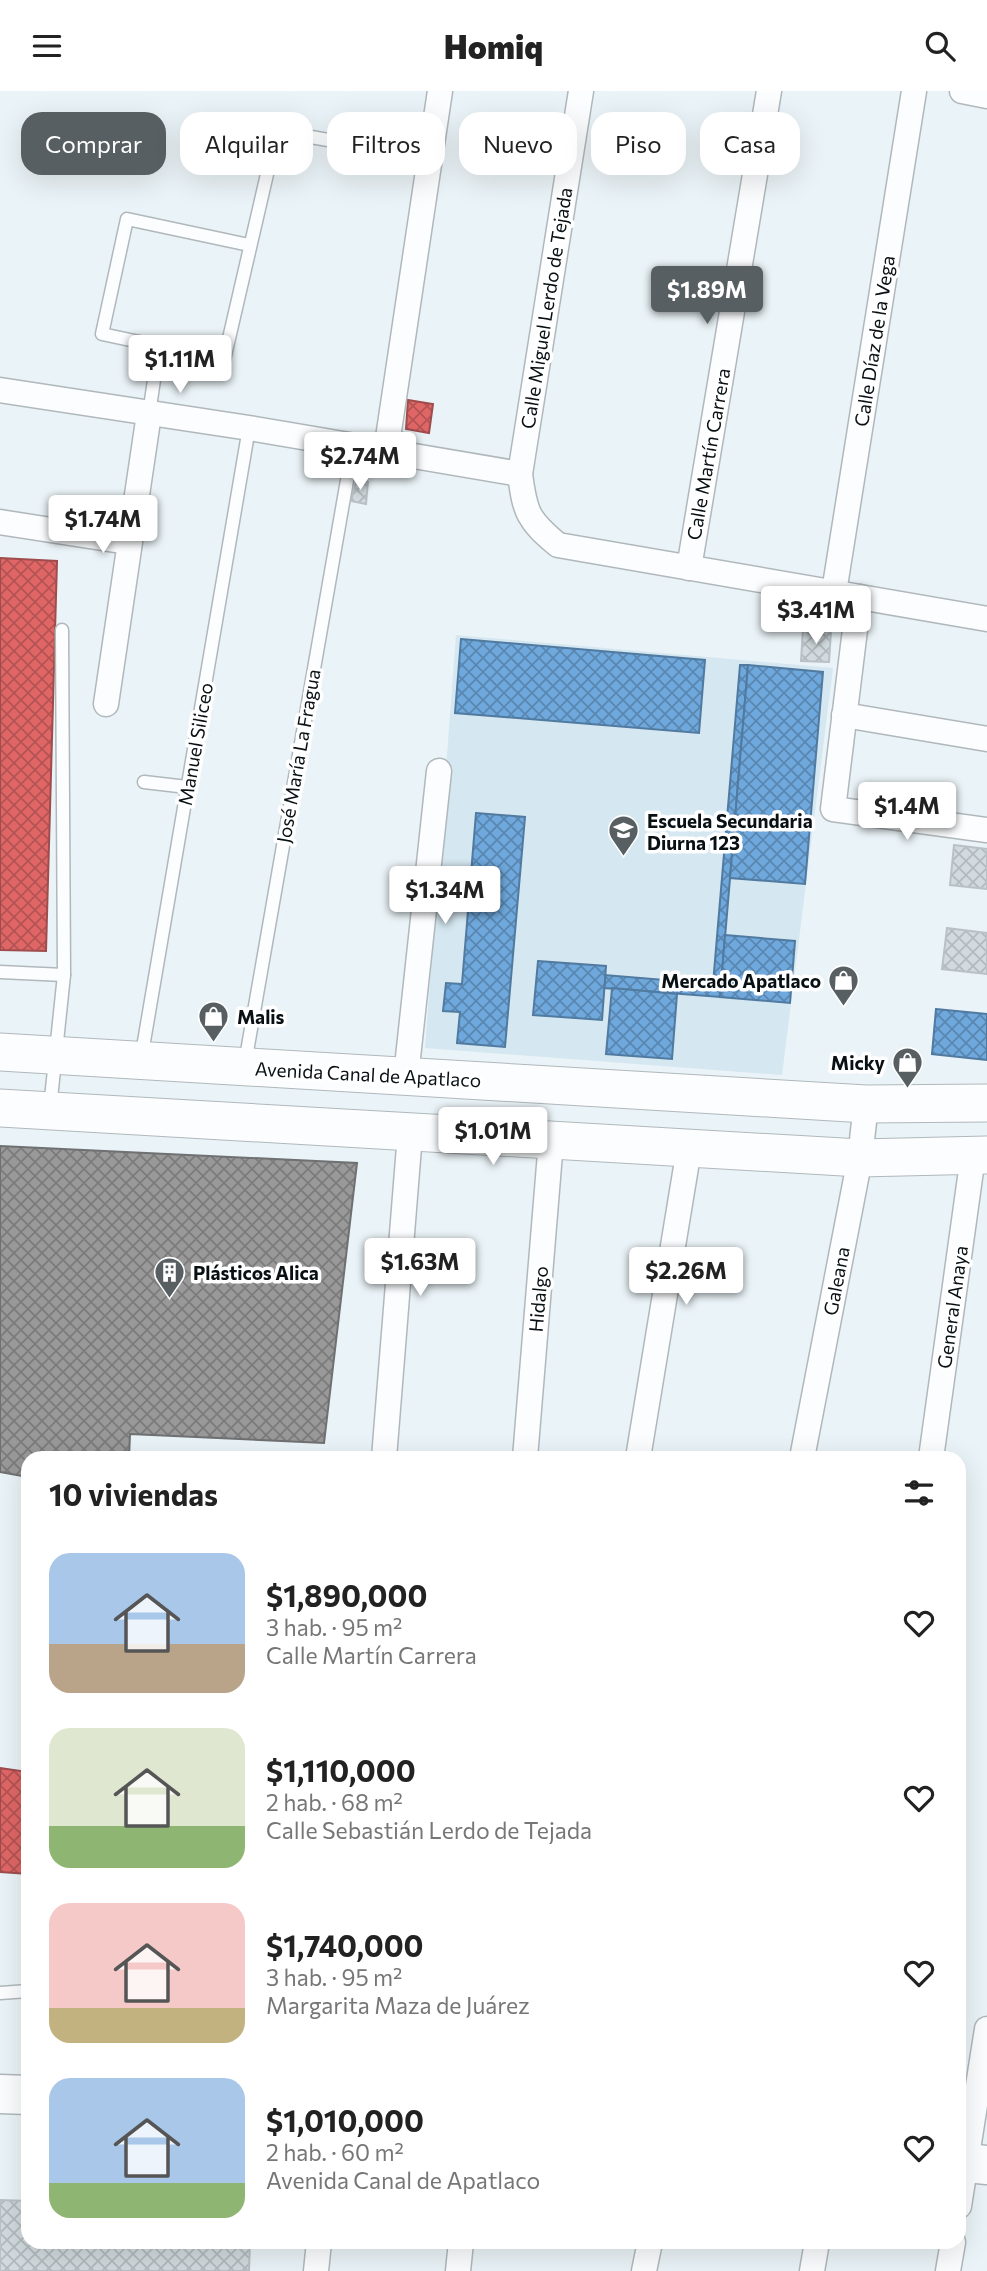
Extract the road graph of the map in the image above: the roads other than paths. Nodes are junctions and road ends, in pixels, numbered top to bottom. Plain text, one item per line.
1 (440, 91) edge
2 (581, 91) edge
3 (769, 91) edge
4 (914, 91) edge
5 (962, 91) edge
6 (987, 96) edge
7 (437, 112) edge
8 (327, 140) edge
9 (427, 175) edge
10 (249, 245) junction
11 (159, 346) junction
12 (0, 390) edge
13 (149, 414) junction
14 (249, 428) junction
15 (353, 446) junction
16 (386, 451) junction
17 (520, 474) junction
18 (0, 522) edge
19 (128, 542) junction
20 (689, 568) junction
21 (834, 591) junction
22 (859, 597) junction
23 (987, 619) edge
24 (62, 630) dead end
25 (106, 704) dead end
26 (844, 715) junction
27 (987, 739) edge
28 (439, 771) dead end
29 (144, 782) dead end
30 (187, 787) junction
31 (987, 830) edge
32 (0, 971) edge
33 (64, 975) junction
34 (0, 1052) edge
35 (56, 1056) junction
36 (141, 1060) junction
37 (244, 1066) junction
38 (406, 1076) junction
39 (987, 1103) edge
40 (866, 1104) junction
41 (0, 1108) edge
42 (50, 1111) junction
43 (410, 1135) junction
44 (551, 1141) junction
45 (689, 1149) junction
46 (980, 1156) edge
47 (860, 1158) junction
48 (385, 1451) edge
49 (526, 1451) edge
50 (639, 1451) edge
51 (804, 1451) edge
52 (932, 1451) edge
53 (21, 1992) edge
54 (0, 1993) edge
55 (987, 2029) edge
56 (0, 2094) edge
57 (21, 2095) edge
58 (971, 2163) edge
59 (966, 2181) edge
60 (318, 2249) edge
61 (460, 2249) edge
62 (649, 2249) edge
63 (816, 2249) edge
64 (952, 2249) edge
65 (316, 2271) edge
66 (458, 2271) edge
67 (644, 2271) edge
68 (812, 2271) edge
69 (948, 2271) edge

1 - 7 street
2 - 17 street, Calle Miguel Lerdo de Tejada
3 - 20 street, Calle Martín Carrera
4 - 21 street, Calle Díaz de la Vega
5 - 6 street
8 - 10 lane
9 - 16 street
10 - 11 lane
10 - 11 lane
11 - 13 lane
12 - 13 street
13 - 14 street
13 - 19 street
14 - 15 street
14 - 30 lane, Manuel Siliceo
15 - 16 street
15 - 37 lane, José María La Fragua
16 - 17 street
17 - 20 street, Calle Miguel Lerdo de Tejada
18 - 19 street
19 - 25 street
20 - 21 street
21 - 22 street
22 - 23 street
22 - 26 street
24 - 33 lane
26 - 27 street
26 - 31 street
28 - 38 street
29 - 30 lane
30 - 36 lane, Manuel Siliceo
32 - 33 lane
33 - 35 lane
34 - 35 street, Avenida Canal de Apatlaco
35 - 36 street, Avenida Canal de Apatlaco
35 - 42 lane
36 - 37 street, Avenida Canal de Apatlaco
37 - 38 street, Avenida Canal de Apatlaco
38 - 40 street, Avenida Canal de Apatlaco
39 - 40 street, Avenida Canal de Apatlaco
40 - 47 street, Galeana
41 - 42 street
42 - 43 street
43 - 44 street
43 - 48 street
44 - 45 street
44 - 49 street, Hidalgo
45 - 47 street
45 - 50 street
46 - 47 street
46 - 52 street, General Anaya
47 - 51 street, Galeana
53 - 54 lane
55 - 58 street
56 - 57 main road
58 - 59 street
60 - 65 street
61 - 66 street
62 - 67 street
63 - 68 street
64 - 69 street

